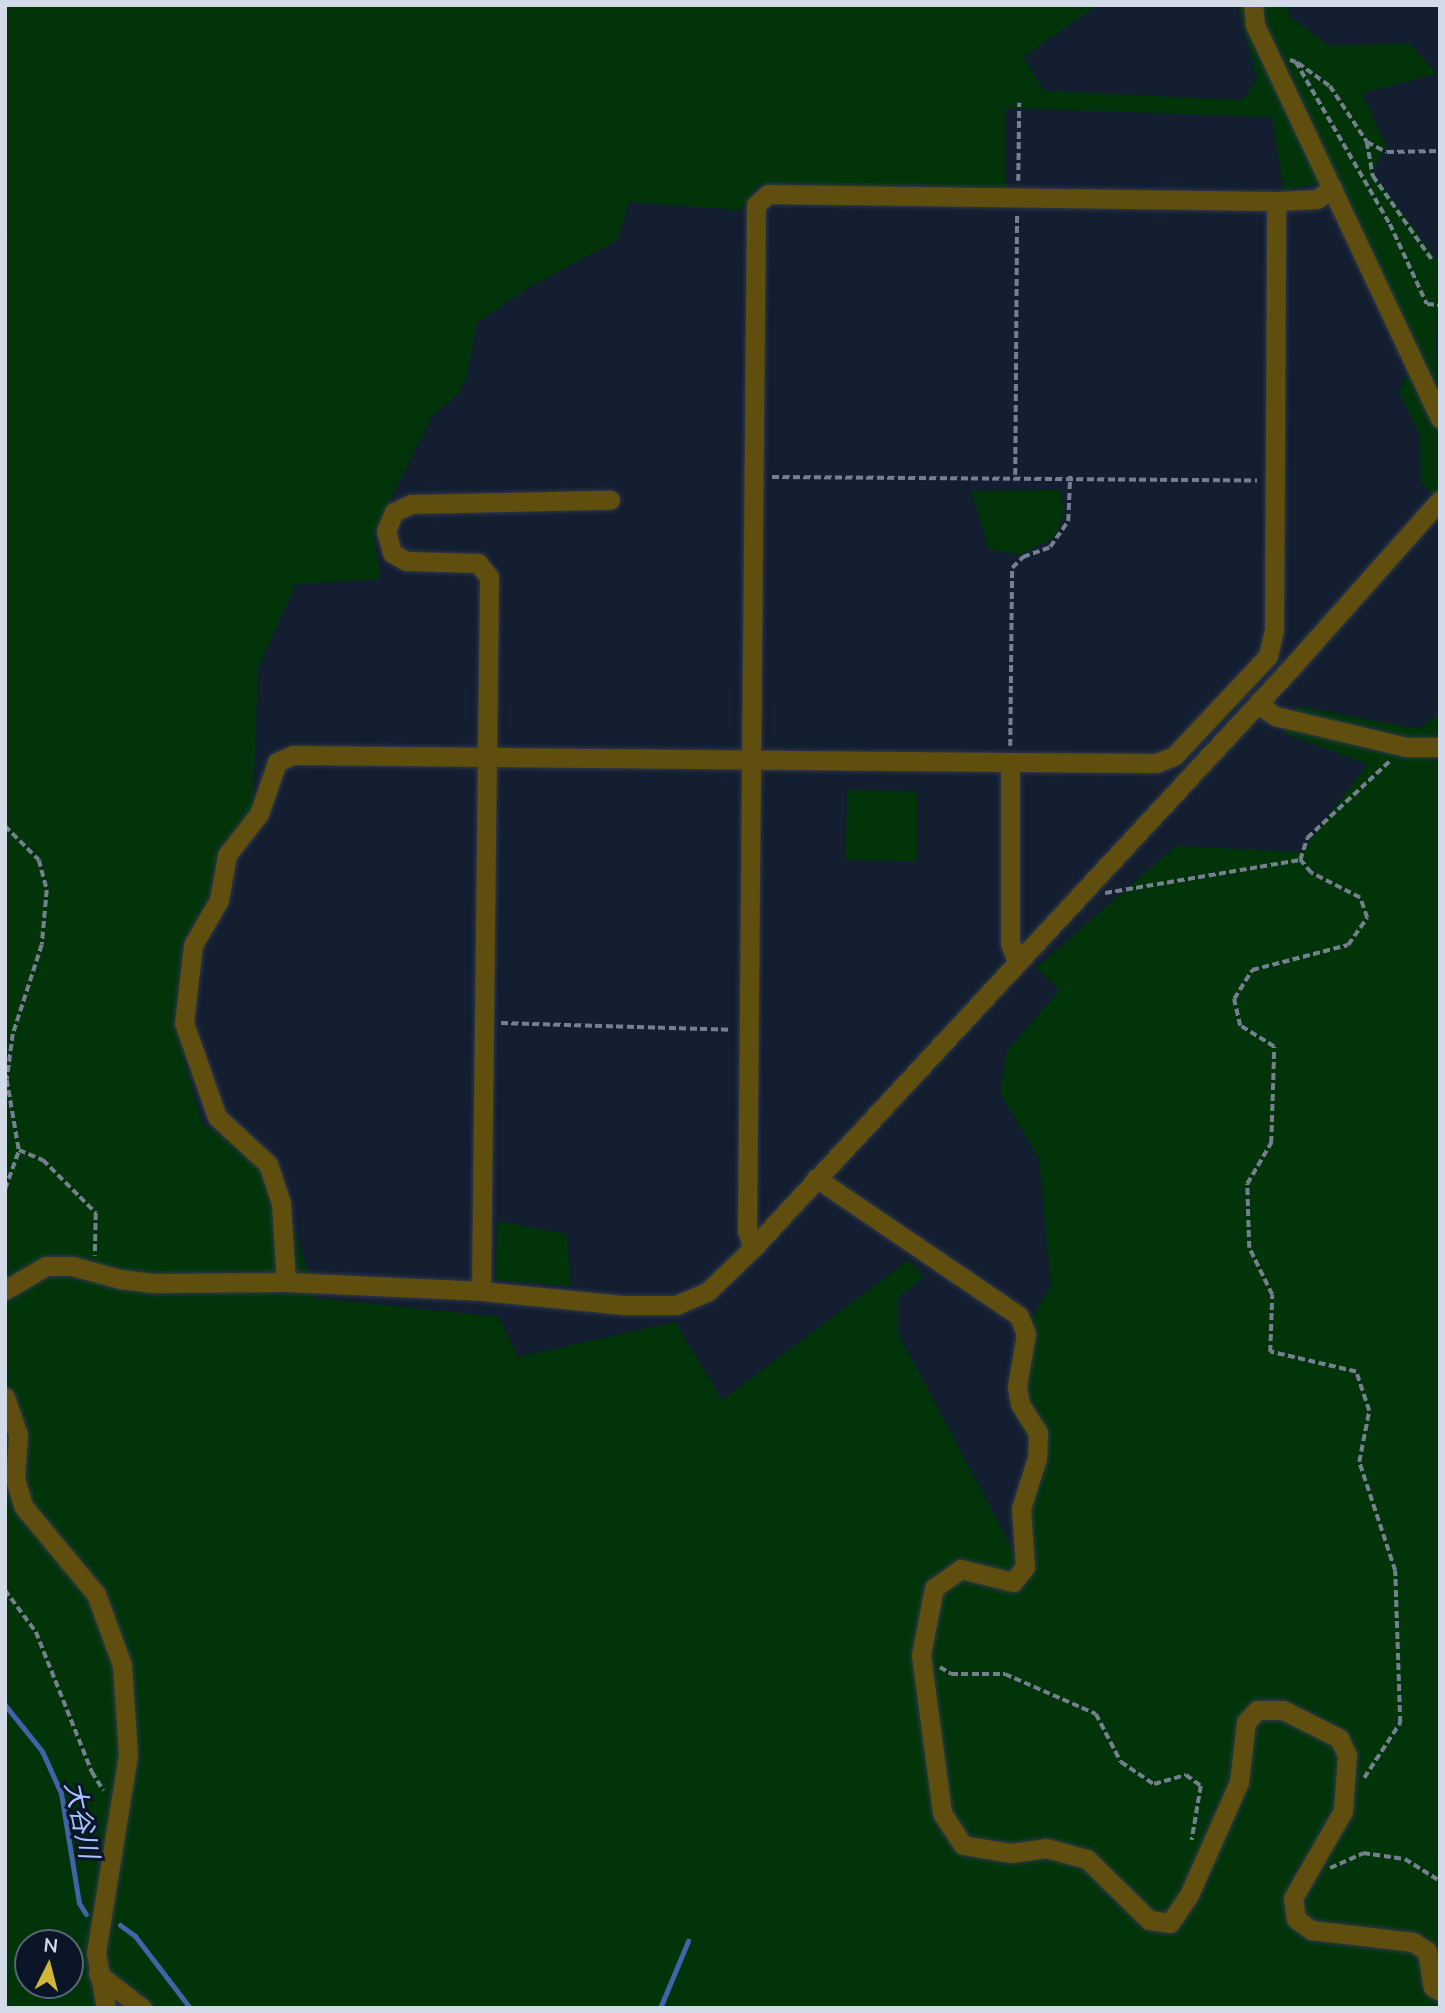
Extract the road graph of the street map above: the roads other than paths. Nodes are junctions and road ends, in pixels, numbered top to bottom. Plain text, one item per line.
1 (1253, 5) edge
2 (1332, 188) junction
3 (1276, 201) junction
4 (1440, 419) edge
5 (610, 500) dead end
6 (1440, 500) edge
7 (1258, 704) junction
8 (1440, 747) edge
9 (489, 757) junction
10 (750, 758) junction
11 (1010, 762) junction
12 (1017, 962) junction
13 (817, 1178) junction
14 (753, 1248) junction
15 (286, 1282) junction
16 (5, 1290) edge
17 (481, 1291) junction
18 (5, 1397) edge
19 (98, 1975) junction
20 (1440, 1991) edge
21 (106, 2008) edge
22 (142, 2008) edge

1 - 2 street
2 - 3 street
2 - 4 street
3 - 10 street
3 - 11 street
5 - 9 street
6 - 7 street
7 - 8 street
7 - 12 street
9 - 10 street
9 - 15 street
9 - 17 street
10 - 11 street
10 - 14 street
11 - 12 street
12 - 13 street
13 - 14 street
13 - 20 street
14 - 17 street
15 - 16 street
15 - 17 street
18 - 19 street
19 - 21 street
19 - 22 street

